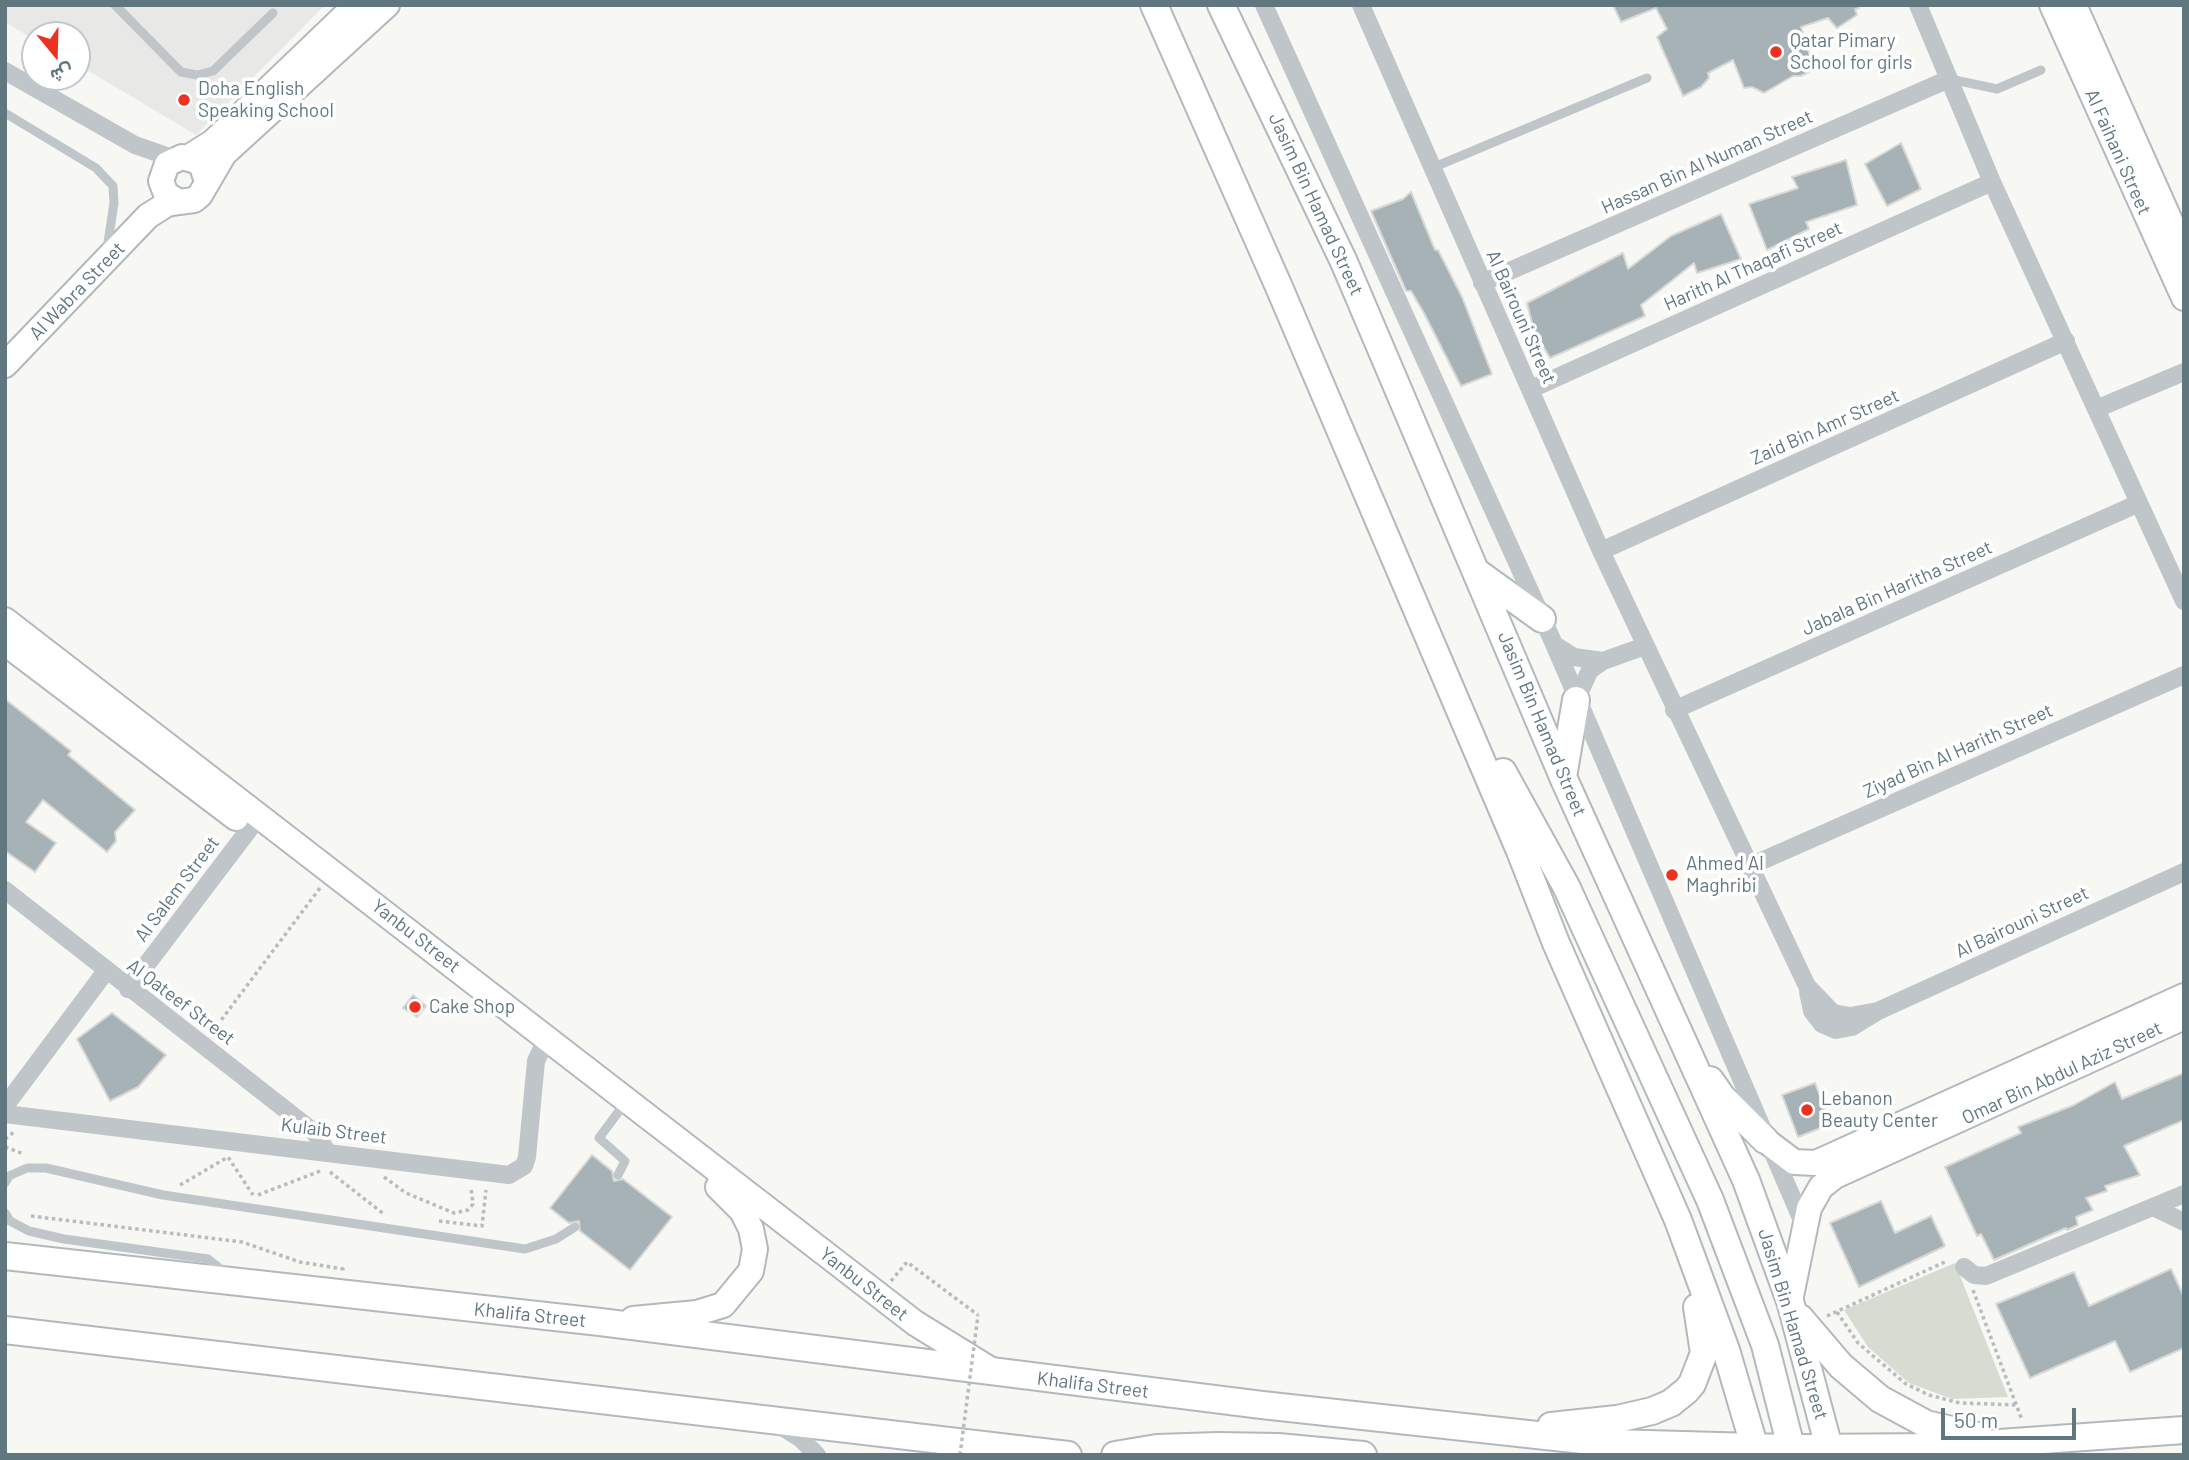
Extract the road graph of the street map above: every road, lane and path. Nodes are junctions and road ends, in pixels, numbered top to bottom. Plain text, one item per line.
1 (115, 5) edge
2 (356, 5) edge
3 (387, 5) edge
4 (1154, 5) edge
5 (1221, 5) edge
6 (1264, 5) edge
7 (1361, 5) edge
8 (1918, 5) edge
9 (2052, 5) edge
10 (2074, 5) edge
11 (273, 13) dead end
12 (2041, 70) dead end
13 (5, 71) edge
14 (1647, 78) dead end
15 (1949, 79) junction
16 (5, 113) edge
17 (1432, 168) junction
18 (173, 176) junction
19 (207, 181) junction
20 (1992, 182) junction
21 (2184, 252) edge
22 (105, 261) junction
23 (1482, 283) junction
24 (2184, 298) edge
25 (2066, 341) junction
26 (5, 365) edge
27 (2184, 372) edge
28 (1531, 389) junction
29 (2096, 409) junction
30 (2137, 504) junction
31 (1601, 551) junction
32 (1478, 573) junction
33 (2184, 601) edge
34 (1542, 619) junction
35 (5, 620) edge
36 (1428, 635) junction
37 (5, 643) edge
38 (1555, 644) junction
39 (1644, 646) junction
40 (1603, 661) junction
41 (2184, 675) edge
42 (1576, 699) junction
43 (1674, 710) junction
44 (1563, 777) junction
45 (255, 822) junction
46 (1750, 866) junction
47 (2184, 872) edge
48 (323, 884) junction
49 (5, 890) edge
50 (106, 971) junction
51 (463, 982) junction
52 (128, 989) junction
53 (2184, 996) edge
54 (2184, 1017) edge
55 (1676, 1029) junction
56 (203, 1044) junction
57 (544, 1044) junction
58 (624, 1105) junction
59 (5, 1106) edge
60 (5, 1114) edge
61 (27, 1134) dead end
62 (5, 1139) edge
63 (1765, 1140) junction
64 (5, 1147) edge
65 (683, 1151) junction
66 (24, 1154) junction
67 (34, 1154) dead end
68 (214, 1156) dead end
69 (228, 1157) junction
70 (14, 1158) dead end
71 (240, 1159) dead end
72 (327, 1160) junction
73 (314, 1167) dead end
74 (488, 1173) junction
75 (618, 1175) dead end
76 (395, 1176) dead end
77 (5, 1183) edge
78 (467, 1184) dead end
79 (178, 1186) junction
80 (190, 1188) dead end
81 (2184, 1194) edge
82 (163, 1195) junction
83 (254, 1196) junction
84 (262, 1199) dead end
85 (2153, 1207) junction
86 (372, 1213) dead end
87 (384, 1214) junction
88 (396, 1216) dead end
89 (8, 1217) edge
90 (433, 1220) dead end
91 (1678, 1220) junction
92 (2184, 1222) edge
93 (1804, 1225) junction
94 (575, 1227) dead end
95 (406, 1232) junction
96 (5, 1256) edge
97 (907, 1262) dead end
98 (1964, 1268) junction
99 (239, 1284) junction
100 (339, 1293) junction
101 (1790, 1301) junction
102 (1837, 1312) junction
103 (600, 1322) junction
104 (1805, 1326) junction
105 (5, 1330) edge
106 (998, 1374) junction
107 (2016, 1405) junction
108 (768, 1418) junction
109 (2184, 1430) edge
110 (1501, 1432) junction
111 (2022, 1443) junction
112 (956, 1448) edge
113 (1772, 1452) edge
114 (1829, 1453) edge
115 (817, 1455) edge
116 (927, 1455) edge
117 (1068, 1455) edge
118 (1115, 1455) edge
119 (1363, 1455) edge

1 - 11 lane
2 - 18 street, Al Wabra Street
3 - 19 street
4 - 36 main road
5 - 32 main road, Jasim Bin Hamad Street
6 - 34 street, Jasim Bin Hamad Street
7 - 17 street, Al Bairouni Street
8 - 15 street
9 - 24 street, Al Faihani Street
10 - 21 street, Al Faihani Street
12 - 15 lane
13 - 18 street
14 - 17 lane
15 - 20 street
15 - 23 street, Hassan Bin Al Numan Street
16 - 22 lane
17 - 23 street, Al Bairouni Street
18 - 19 street
18 - 19 street
18 - 22 street, Al Wabra Street
20 - 25 street
20 - 28 street, Harith Al Thaqafi Street
22 - 26 street, Al Wabra Street
23 - 28 street, Al Bairouni Street
25 - 29 street
25 - 31 street, Zaid Bin Amr Street
27 - 29 street
28 - 31 street, Al Bairouni Street
29 - 30 street
30 - 33 street
30 - 43 street, Jabala Bin Haritha Street
31 - 39 street, Al Bairouni Street
32 - 34 main road
32 - 44 main road, Jasim Bin Hamad Street
34 - 38 street, Jasim Bin Hamad Street
35 - 45 street, Yanbu Street
36 - 91 main road
36 - 113 main road
37 - 45 street, Yanbu Street
38 - 40 street
38 - 42 street, Jasim Bin Hamad Street
39 - 40 street
39 - 43 street, Al Bairouni Street
40 - 42 street
41 - 46 street, Ziyad Bin Al Harith Street
42 - 44 main road
42 - 63 street, Jasim Bin Hamad Street
43 - 46 street, Al Bairouni Street
44 - 55 main road, Jasim Bin Hamad Street
45 - 48 street, Yanbu Street
45 - 51 street, Yanbu Street
45 - 52 street, Al Salem Street
46 - 47 street, Al Bairouni Street
48 - 51 street, Yanbu Street
48 - 56 path
49 - 50 street, Al Qateef Street
50 - 52 street, Al Qateef Street
50 - 59 street
51 - 57 street, Yanbu Street
52 - 56 street, Al Qateef Street
53 - 63 street, Omar Bin Abdul Aziz Street
54 - 93 street, Omar Bin Abdul Aziz Street
55 - 63 main road
55 - 101 main road, Jasim Bin Hamad Street
56 - 72 street, Al Qateef Street
57 - 58 street, Yanbu Street
57 - 74 street, Kulaib Street
58 - 65 street, Yanbu Street
58 - 75 lane
60 - 72 street, Kulaib Street
61 - 62 path
63 - 93 street, Jasim Bin Hamad Street
64 - 66 path
65 - 103 street, Yanbu Street
65 - 106 street, Yanbu Street
66 - 67 path
66 - 70 path
68 - 69 path
69 - 71 path
69 - 79 path
69 - 83 path
72 - 73 path
72 - 74 street, Kulaib Street
72 - 83 path
72 - 87 path
74 - 90 path
76 - 78 path
77 - 82 lane
79 - 80 path
79 - 82 path
81 - 85 street
82 - 95 lane
83 - 84 path
85 - 92 street
85 - 98 street
86 - 87 path
87 - 88 path
87 - 95 path
89 - 99 lane
89 - 100 path
91 - 110 main road
91 - 113 main road
93 - 101 street, Omar Bin Abdul Aziz Street
94 - 95 lane
96 - 99 main road, Khalifa Street
97 - 112 path, bridge
98 - 102 path
98 - 107 path
99 - 100 main road, Khalifa Street
100 - 103 main road, Khalifa Street
101 - 104 main road
101 - 114 main road, Jasim Bin Hamad Street
102 - 104 path
102 - 107 path
103 - 106 main road, Khalifa Street
104 - 111 main road
105 - 108 main road
106 - 110 main road, Khalifa Street
107 - 111 path
108 - 112 main road
108 - 115 street
109 - 111 main road, Khalifa Street
110 - 113 main road, Khalifa Street
111 - 114 main road, Khalifa Street
112 - 116 street
112 - 117 main road
113 - 114 main road, Khalifa Street
118 - 119 main road

